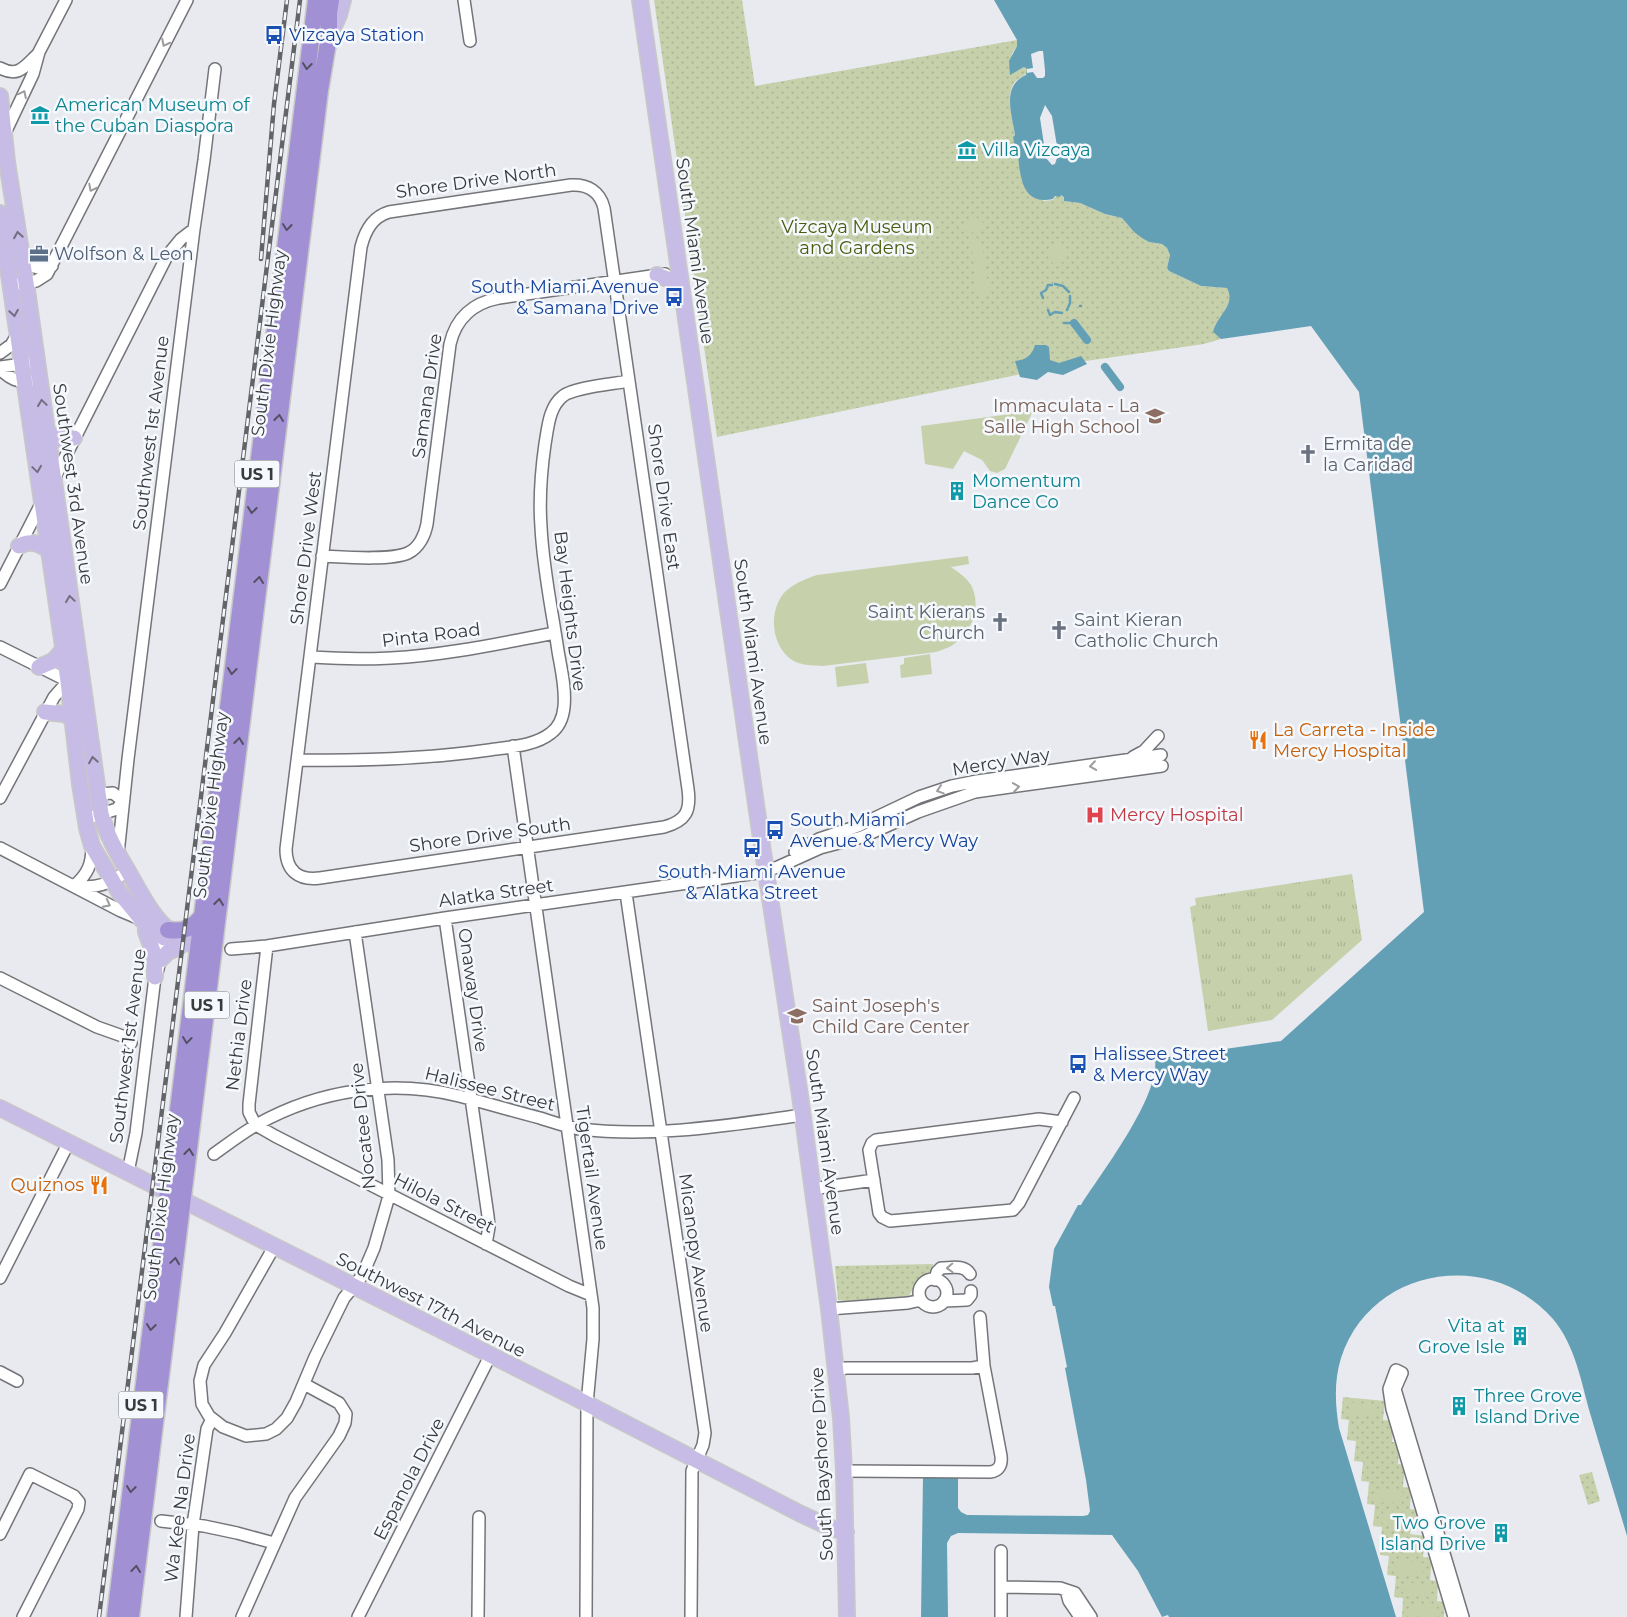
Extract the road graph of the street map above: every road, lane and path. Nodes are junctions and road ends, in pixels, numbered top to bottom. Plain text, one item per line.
1 (55, 0) edge
2 (66, 0) edge
3 (187, 0) edge
4 (316, 0) edge
5 (331, 0) edge
6 (343, 0) edge
7 (464, 0) edge
8 (640, 0) edge
9 (56, 19) junction
10 (329, 37) junction
11 (470, 41) dead end
12 (39, 52) junction
13 (0, 68) edge
14 (215, 69) dead end
15 (0, 96) edge
16 (1, 113) edge
17 (2, 139) edge
18 (591, 189) joint
19 (0, 212) edge
20 (370, 225) joint
21 (194, 229) junction
22 (22, 263) junction
23 (52, 266) junction
24 (657, 276) joint
25 (680, 278) junction
26 (614, 281) junction
27 (26, 283) junction
28 (10, 286) junction
29 (17, 334) junction
30 (0, 353) edge
31 (29, 363) junction
32 (0, 368) edge
33 (31, 381) junction
34 (629, 382) junction
35 (46, 432) junction
36 (74, 438) junction
37 (53, 481) junction
38 (42, 503) junction
39 (19, 546) junction
40 (48, 550) junction
41 (322, 556) junction
42 (0, 584) edge
43 (555, 633) junction
44 (0, 647) edge
45 (63, 650) junction
46 (310, 657) junction
47 (39, 667) junction
48 (74, 680) junction
49 (45, 712) junction
50 (73, 719) junction
51 (1158, 736) dead end
52 (513, 746) junction
53 (297, 760) junction
54 (1161, 761) dead end
55 (1124, 765) junction
56 (1041, 778) junction
57 (98, 794) junction
58 (919, 797) junction
59 (0, 798) edge
60 (123, 801) junction
61 (918, 812) junction
62 (101, 814) junction
63 (685, 815) joint
64 (85, 819) junction
65 (854, 827) junction
66 (862, 837) junction
67 (92, 846) junction
68 (526, 847) junction
69 (0, 848) edge
70 (118, 854) junction
71 (766, 870) junction
72 (128, 871) junction
73 (298, 874) joint
74 (112, 881) junction
75 (74, 886) junction
76 (626, 893) junction
77 (535, 906) junction
78 (202, 916) junction
79 (445, 918) junction
80 (155, 927) junction
81 (355, 932) junction
82 (267, 946) junction
83 (179, 948) junction
84 (231, 949) dead end
85 (205, 954) junction
86 (160, 960) junction
87 (0, 978) edge
88 (155, 978) junction
89 (147, 1051) junction
90 (378, 1088) junction
91 (1074, 1098) dead end
92 (471, 1099) junction
93 (0, 1108) edge
94 (803, 1115) junction
95 (1062, 1122) junction
96 (256, 1125) junction
97 (567, 1126) junction
98 (660, 1131) junction
99 (69, 1142) junction
100 (214, 1154) dead end
101 (128, 1172) junction
102 (874, 1180) junction
103 (812, 1189) junction
104 (168, 1192) junction
105 (388, 1195) junction
106 (183, 1200) junction
107 (486, 1244) junction
108 (274, 1247) junction
109 (970, 1274) dead end
110 (0, 1278) edge
111 (935, 1280) junction
112 (354, 1286) junction
113 (971, 1291) dead end
114 (591, 1295) junction
115 (921, 1300) junction
116 (944, 1301) junction
117 (829, 1309) junction
118 (980, 1317) dead end
119 (490, 1356) junction
120 (984, 1366) junction
121 (836, 1370) junction
122 (0, 1372) edge
123 (17, 1381) dead end
124 (304, 1384) junction
125 (587, 1404) junction
126 (212, 1419) junction
127 (696, 1460) junction
128 (844, 1472) junction
129 (479, 1517) dead end
130 (161, 1521) dead end
131 (193, 1525) junction
132 (846, 1532) junction
133 (0, 1534) edge
134 (274, 1543) junction
135 (1001, 1551) dead end
136 (1001, 1587) junction
137 (1066, 1590) junction
138 (23, 1617) edge
139 (115, 1617) edge
140 (131, 1617) edge
141 (186, 1617) edge
142 (242, 1617) edge
143 (358, 1617) edge
144 (478, 1617) edge
145 (586, 1617) edge
146 (691, 1617) edge
147 (847, 1617) edge
148 (1001, 1617) edge
149 (1080, 1617) edge
150 (1091, 1617) edge
151 (1454, 1617) edge
152 (1463, 1617) edge

1 - 9 street
2 - 9 street
3 -> 23 street
4 -> 78 highway, South Dixie Highway / US 1
5 - 10 highway
6 - 10 main road, South Dixie Highway
7 - 11 street
8 - 25 main road, South Miami Avenue
9 - 12 street
85 -> 10 highway, South Dixie Highway / US 1
12 - 13 street
17 -> 12 street
14 - 21 street, Southwest 1st Avenue
15 - 16 main road, Southwest 3rd Avenue
16 - 17 main road, Southwest 3rd Avenue
22 -> 17 main road, Southwest 3rd Avenue
18 - 20 street, Shore Drive North
18 - 26 street, Shore Drive East
19 - 28 main road, Southwest 3rd Avenue
20 - 41 street, Shore Drive West
21 - 36 street
21 - 60 street, Southwest 1st Avenue
22 - 23 street
22 - 27 main road, Southwest 3rd Avenue
23 - 27 street
24 - 25 main road
24 - 26 street, Samana Drive
25 - 71 main road, South Miami Avenue
26 - 34 street, Shore Drive East
26 - 41 street, Samana Drive
27 - 28 street
27 - 31 main road, Southwest 3rd Avenue
28 -> 29 main road, Southwest 3rd Avenue
29 - 30 street
29 - 31 main road, Southwest 3rd Avenue
31 - 32 street
31 - 33 main road, Southwest 3rd Avenue
32 - 33 street
35 -> 33 main road, Southwest 3rd Avenue
33 -> 38 main road, Southwest 3rd Avenue
34 - 43 street, Bay Heights Drive
34 - 63 street, Shore Drive East
35 - 36 main road
35 - 37 main road, Southwest 3rd Avenue
36 - 37 street
37 - 38 street
48 -> 37 main road, Southwest 3rd Avenue
38 - 39 street
38 - 40 main road, Southwest 3rd Avenue
39 - 40 main road
39 - 42 street
40 - 45 main road, Southwest 3rd Avenue
41 - 46 street, Shore Drive West
43 - 46 street, Pinta Road
43 - 52 street, Bay Heights Drive
44 - 47 street
45 - 47 main road
45 - 48 main road, Southwest 3rd Avenue
46 - 53 street, Shore Drive West
47 - 48 street
48 - 49 street
48 - 50 main road, Southwest 3rd Avenue
57 -> 48 main road, Southwest 3rd Avenue
49 - 50 main road
49 - 59 street
50 - 64 main road, Southwest 3rd Avenue
51 - 55 street
52 - 53 street, Bay Heights Drive
52 - 68 street, Tigertail Avenue
53 - 73 street, Shore Drive West
54 - 55 street, Mercy Way
55 - 56 street, Mercy Way
56 -> 58 street, Mercy Way
61 -> 56 street, Mercy Way
57 - 60 street
57 - 62 main road, Southwest 3rd Avenue
58 - 61 street
58 - 65 street, Mercy Way
60 - 62 street
60 - 70 street, Southwest 1st Avenue
61 - 66 street, Mercy Way
62 - 64 street
62 - 70 main road, Southwest 3rd Avenue
63 - 68 street, Shore Drive South
64 - 67 main road, Southwest 3rd Avenue
65 - 66 street
65 - 71 street, Mercy Way
66 - 71 street, Mercy Way
67 - 74 main road, Southwest 3rd Avenue
67 - 75 street
68 - 73 street, Shore Drive South
68 - 77 street, Tigertail Avenue
69 - 75 street
70 - 72 main road, Southwest 3rd Avenue
71 - 76 street, Alatka Street
71 - 94 main road, South Miami Avenue
72 - 74 street
72 - 80 main road, Southwest 3rd Avenue
74 - 75 street
74 - 80 main road, Southwest 3rd Avenue
75 -> 80 street
76 - 77 street, Alatka Street
76 - 98 street, Micanopy Avenue
77 - 79 street, Alatka Street
77 - 97 street, Tigertail Avenue
78 - 80 highway
78 - 85 highway, South Dixie Highway / US 1
79 - 81 street, Alatka Street
79 - 92 street, Onaway Drive
80 - 83 main road
80 - 85 main road
80 - 86 street, Southwest 1st Avenue
80 - 88 main road
81 - 82 street, Alatka Street
81 - 90 street, Nocatee Drive
82 - 84 street, Alatka Street
82 - 96 street, Nethia Drive
83 - 85 main road
83 - 86 main road
85 -> 104 highway, South Dixie Highway / US 1
106 -> 85 highway, South Dixie Highway / US 1
86 - 88 street, Southwest 1st Avenue
87 - 89 street
88 - 89 street, Southwest 1st Avenue
89 - 101 street, Southwest 1st Avenue
90 - 92 street, Halissee Street
90 - 96 street, Halissee Street
90 - 105 street, Nocatee Drive
91 - 95 street
92 - 97 street, Halissee Street
92 - 107 street, Onaway Drive
93 - 99 main road, Southwest 17th Avenue
94 - 98 street, Halissee Street
94 - 103 main road, South Miami Avenue
95 - 102 street
95 - 102 street
96 - 100 street, Halissee Street
96 - 105 street, Hilola Street
97 - 98 street, Halissee Street
97 - 114 street, Tigertail Avenue
98 - 127 street, Micanopy Avenue
99 - 101 main road, Southwest 17th Avenue
99 - 110 street
101 - 104 main road, Southwest 17th Avenue
102 - 103 street
103 - 117 main road, South Miami Avenue
104 - 106 main road, Southwest 17th Avenue
104 -> 139 highway, South Dixie Highway / US 1
105 - 107 street, Hilola Street
105 - 112 street, Nocatee Drive
106 - 108 main road, Southwest 17th Avenue
140 -> 106 highway, South Dixie Highway / US 1
107 - 114 street, Hilola Street
108 - 112 main road, Southwest 17th Avenue
108 - 126 street, Wa Kee Na Drive
109 -> 111 street
111 - 115 street
111 - 116 street
112 - 119 main road, Southwest 17th Avenue
112 - 124 street, Nocatee Drive
113 - 116 street
114 - 125 street, Tigertail Avenue
115 - 116 street
115 - 117 street
117 - 121 main road, South Bayshore Drive
118 - 120 street
119 - 125 main road, Southwest 17th Avenue
119 - 143 street, Espanola Drive
120 - 121 street
120 - 128 street
121 - 128 main road, South Bayshore Drive
122 - 123 street
124 - 126 street, Nocatee Drive
124 - 134 street
125 - 127 main road, Southwest 17th Avenue
125 - 145 street, Tigertail Avenue
126 - 131 street, Wa Kee Na Drive
127 - 132 main road, Southwest 17th Avenue
127 - 146 street, Micanopy Avenue
128 - 132 main road, South Bayshore Drive
129 - 144 street
130 - 131 street
131 - 134 street
131 - 141 street, Wa Kee Na Drive
132 - 147 main road, South Bayshore Drive
133 - 138 street
134 - 142 street
135 - 136 street
136 - 137 street
136 - 148 street
137 - 149 street
137 - 150 street
151 - 152 street

